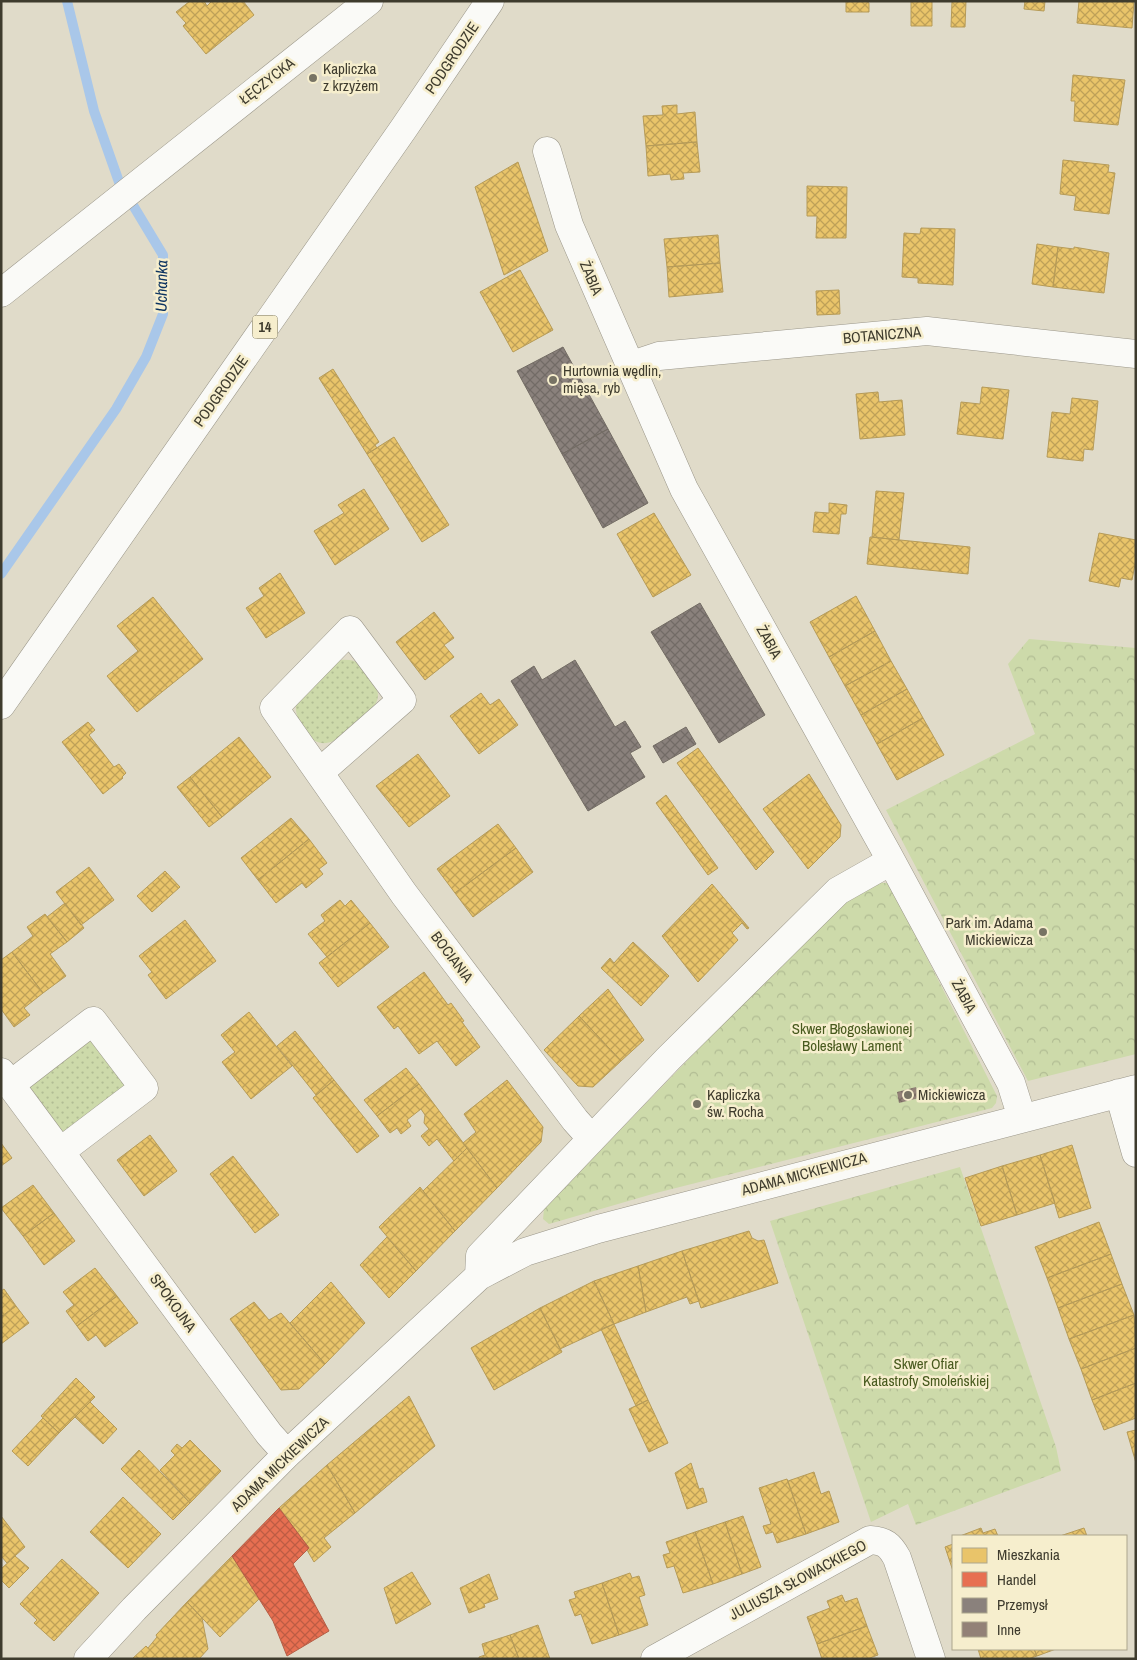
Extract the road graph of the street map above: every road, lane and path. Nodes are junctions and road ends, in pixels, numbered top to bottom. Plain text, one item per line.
1 (369, 1) edge
2 (490, 1) edge
3 (547, 151) dead end
4 (1, 293) edge
5 (1136, 354) edge
6 (629, 366) junction
7 (1, 705) edge
8 (320, 772) junction
9 (891, 861) junction
10 (6, 1079) edge
11 (1127, 1091) edge
12 (1022, 1118) junction
13 (591, 1138) junction
14 (61, 1151) junction
15 (1136, 1153) edge
16 (479, 1276) junction
17 (287, 1454) junction
18 (88, 1659) edge
19 (654, 1659) edge
20 (931, 1659) edge

1 - 4 street, ŁĘCZYCKA
2 - 7 street, PODGRODZIE / 14
3 - 6 street, ŻABIA
5 - 6 street, BOTANICZNA
6 - 9 street, ŻABIA
8 - 8 street, BOCIANIA
8 - 13 street, BOCIANIA
9 - 12 street, ŻABIA
9 - 13 street
10 - 14 street, SPOKOJNA
10 - 14 street, SPOKOJNA
11 - 12 street, ADAMA MICKIEWICZA
11 - 15 street
12 - 16 street, ADAMA MICKIEWICZA
13 - 16 street
14 - 17 street, SPOKOJNA
16 - 17 street, ADAMA MICKIEWICZA
17 - 18 street, ADAMA MICKIEWICZA
19 - 20 street, JULIUSZA SŁOWACKIEGO

